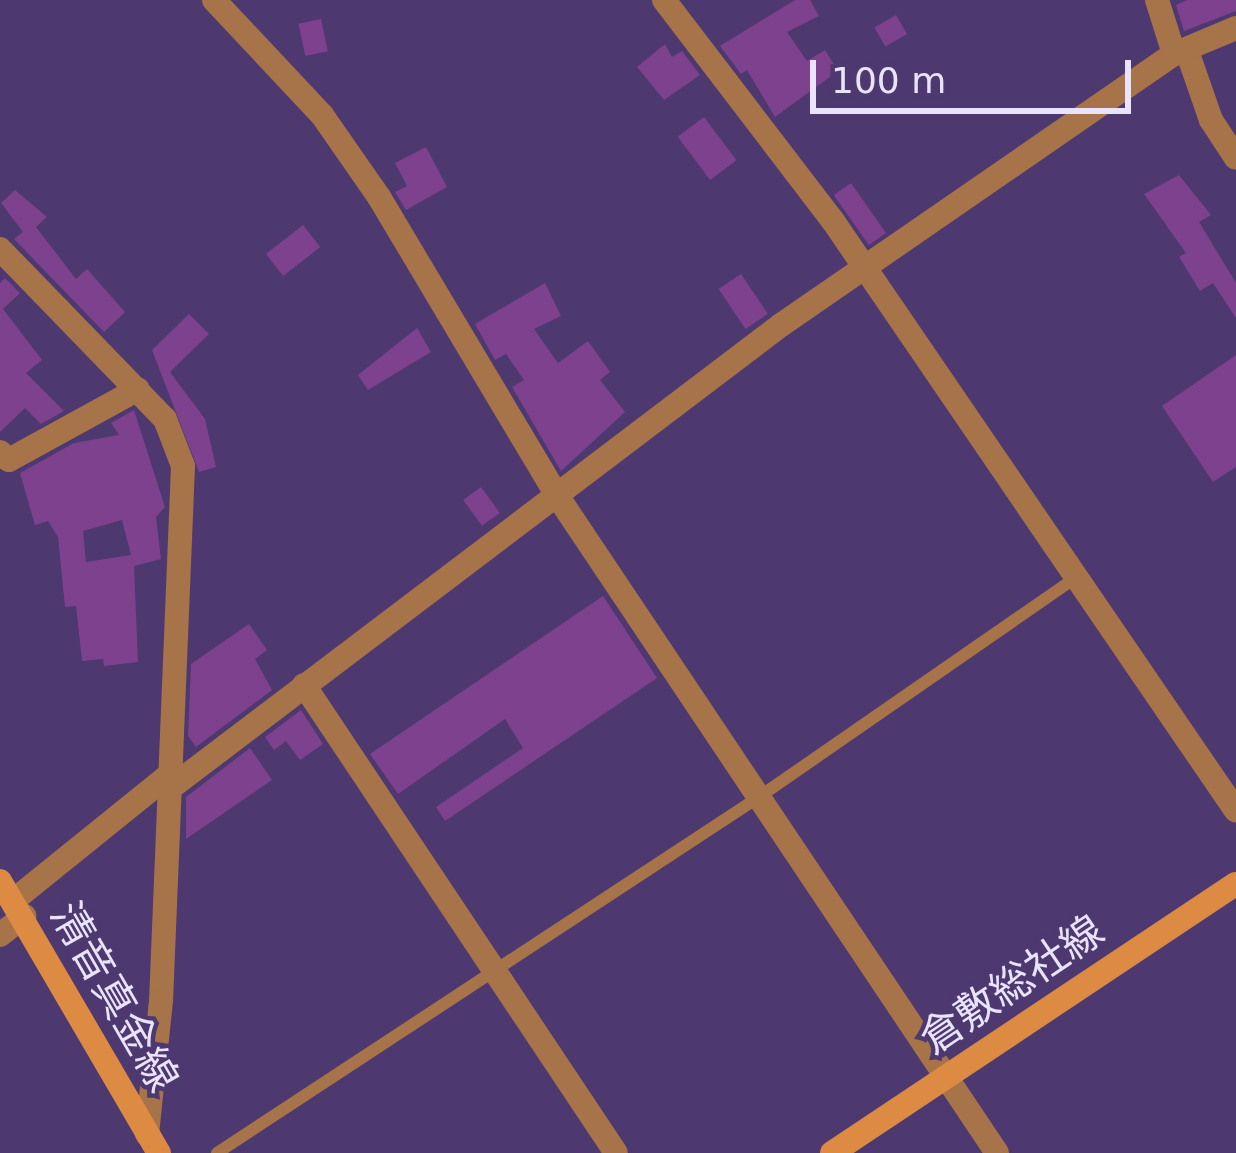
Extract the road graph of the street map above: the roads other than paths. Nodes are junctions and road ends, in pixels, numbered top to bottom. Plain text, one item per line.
1 (214, 0) edge
2 (664, 0) edge
3 (1157, 0) edge
4 (1236, 28) edge
5 (1180, 52) junction
6 (1236, 158) edge
7 (0, 249) edge
8 (866, 268) junction
9 (138, 389) junction
10 (0, 452) edge
11 (556, 494) junction
12 (1078, 577) junction
13 (304, 685) junction
14 (170, 782) junction
15 (759, 797) junction
16 (1236, 811) edge
17 (1236, 884) edge
18 (13, 899) edge
19 (0, 934) edge
20 (494, 969) junction
21 (945, 1076) junction
22 (153, 1143) edge
23 (217, 1153) edge
24 (616, 1153) edge
25 (832, 1153) edge
26 (997, 1153) edge

1 - 11 street
2 - 8 street
3 - 5 street
4 - 5 street
5 - 6 street
5 - 8 street
7 - 9 street
8 - 11 street
8 - 12 street
9 - 10 street
9 - 14 street
11 - 13 street
11 - 15 street
12 - 15 lane
12 - 16 street
13 - 14 street
13 - 20 street
14 - 18 street
14 - 22 street
15 - 20 lane
15 - 21 street
17 - 21 main road, 倉敷総社線
18 - 19 street
18 - 22 main road, 清音真金線
20 - 23 lane
20 - 24 street
21 - 25 main road, 倉敷総社線
21 - 26 street

